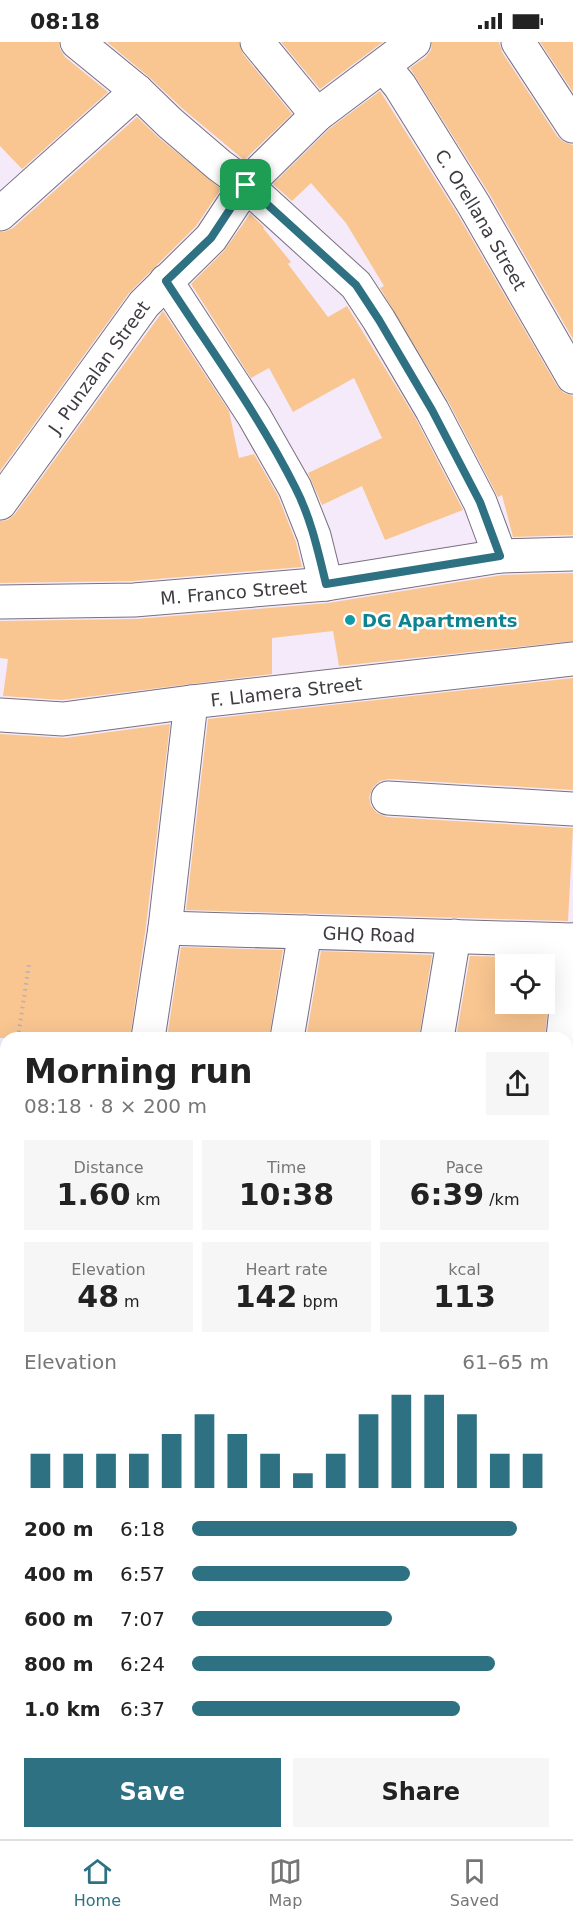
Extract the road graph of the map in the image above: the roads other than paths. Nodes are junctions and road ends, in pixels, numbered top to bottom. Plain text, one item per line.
1 (77, 42) edge
2 (257, 42) edge
3 (414, 42) edge
4 (518, 42) edge
5 (384, 66) junction
6 (137, 92) junction
7 (317, 115) junction
8 (573, 126) edge
9 (246, 185) junction
10 (4, 203) edge
11 (166, 281) junction
12 (573, 377) edge
13 (0, 503) edge
14 (573, 554) edge
15 (500, 556) junction
16 (326, 584) junction
17 (0, 602) edge
18 (573, 659) edge
19 (191, 702) junction
20 (0, 716) edge
21 (388, 798) dead end
22 (573, 809) edge
23 (165, 928) junction
24 (305, 932) junction
25 (454, 936) junction
26 (573, 940) edge
27 (149, 1032) edge
28 (288, 1032) edge
29 (438, 1032) edge
30 (564, 1032) edge

1 - 6 street
2 - 7 street
3 - 5 street, J. Punzalan Street
4 - 8 street
5 - 7 street, J. Punzalan Street
5 - 12 street, C. Orellana Street
6 - 9 street
6 - 10 street
7 - 9 street, J. Punzalan Street
9 - 11 street, J. Punzalan Street
9 - 15 street
11 - 13 street, J. Punzalan Street
11 - 16 street
14 - 15 street, M. Franco Street
15 - 16 street, M. Franco Street
16 - 17 street, M. Franco Street
18 - 19 street, F. Llamera Street
19 - 20 street, F. Llamera Street
19 - 23 street
21 - 22 street
23 - 24 street, GHQ Road
23 - 27 street
24 - 25 street, GHQ Road
24 - 28 street
25 - 26 street, GHQ Road
25 - 29 street
26 - 30 street

